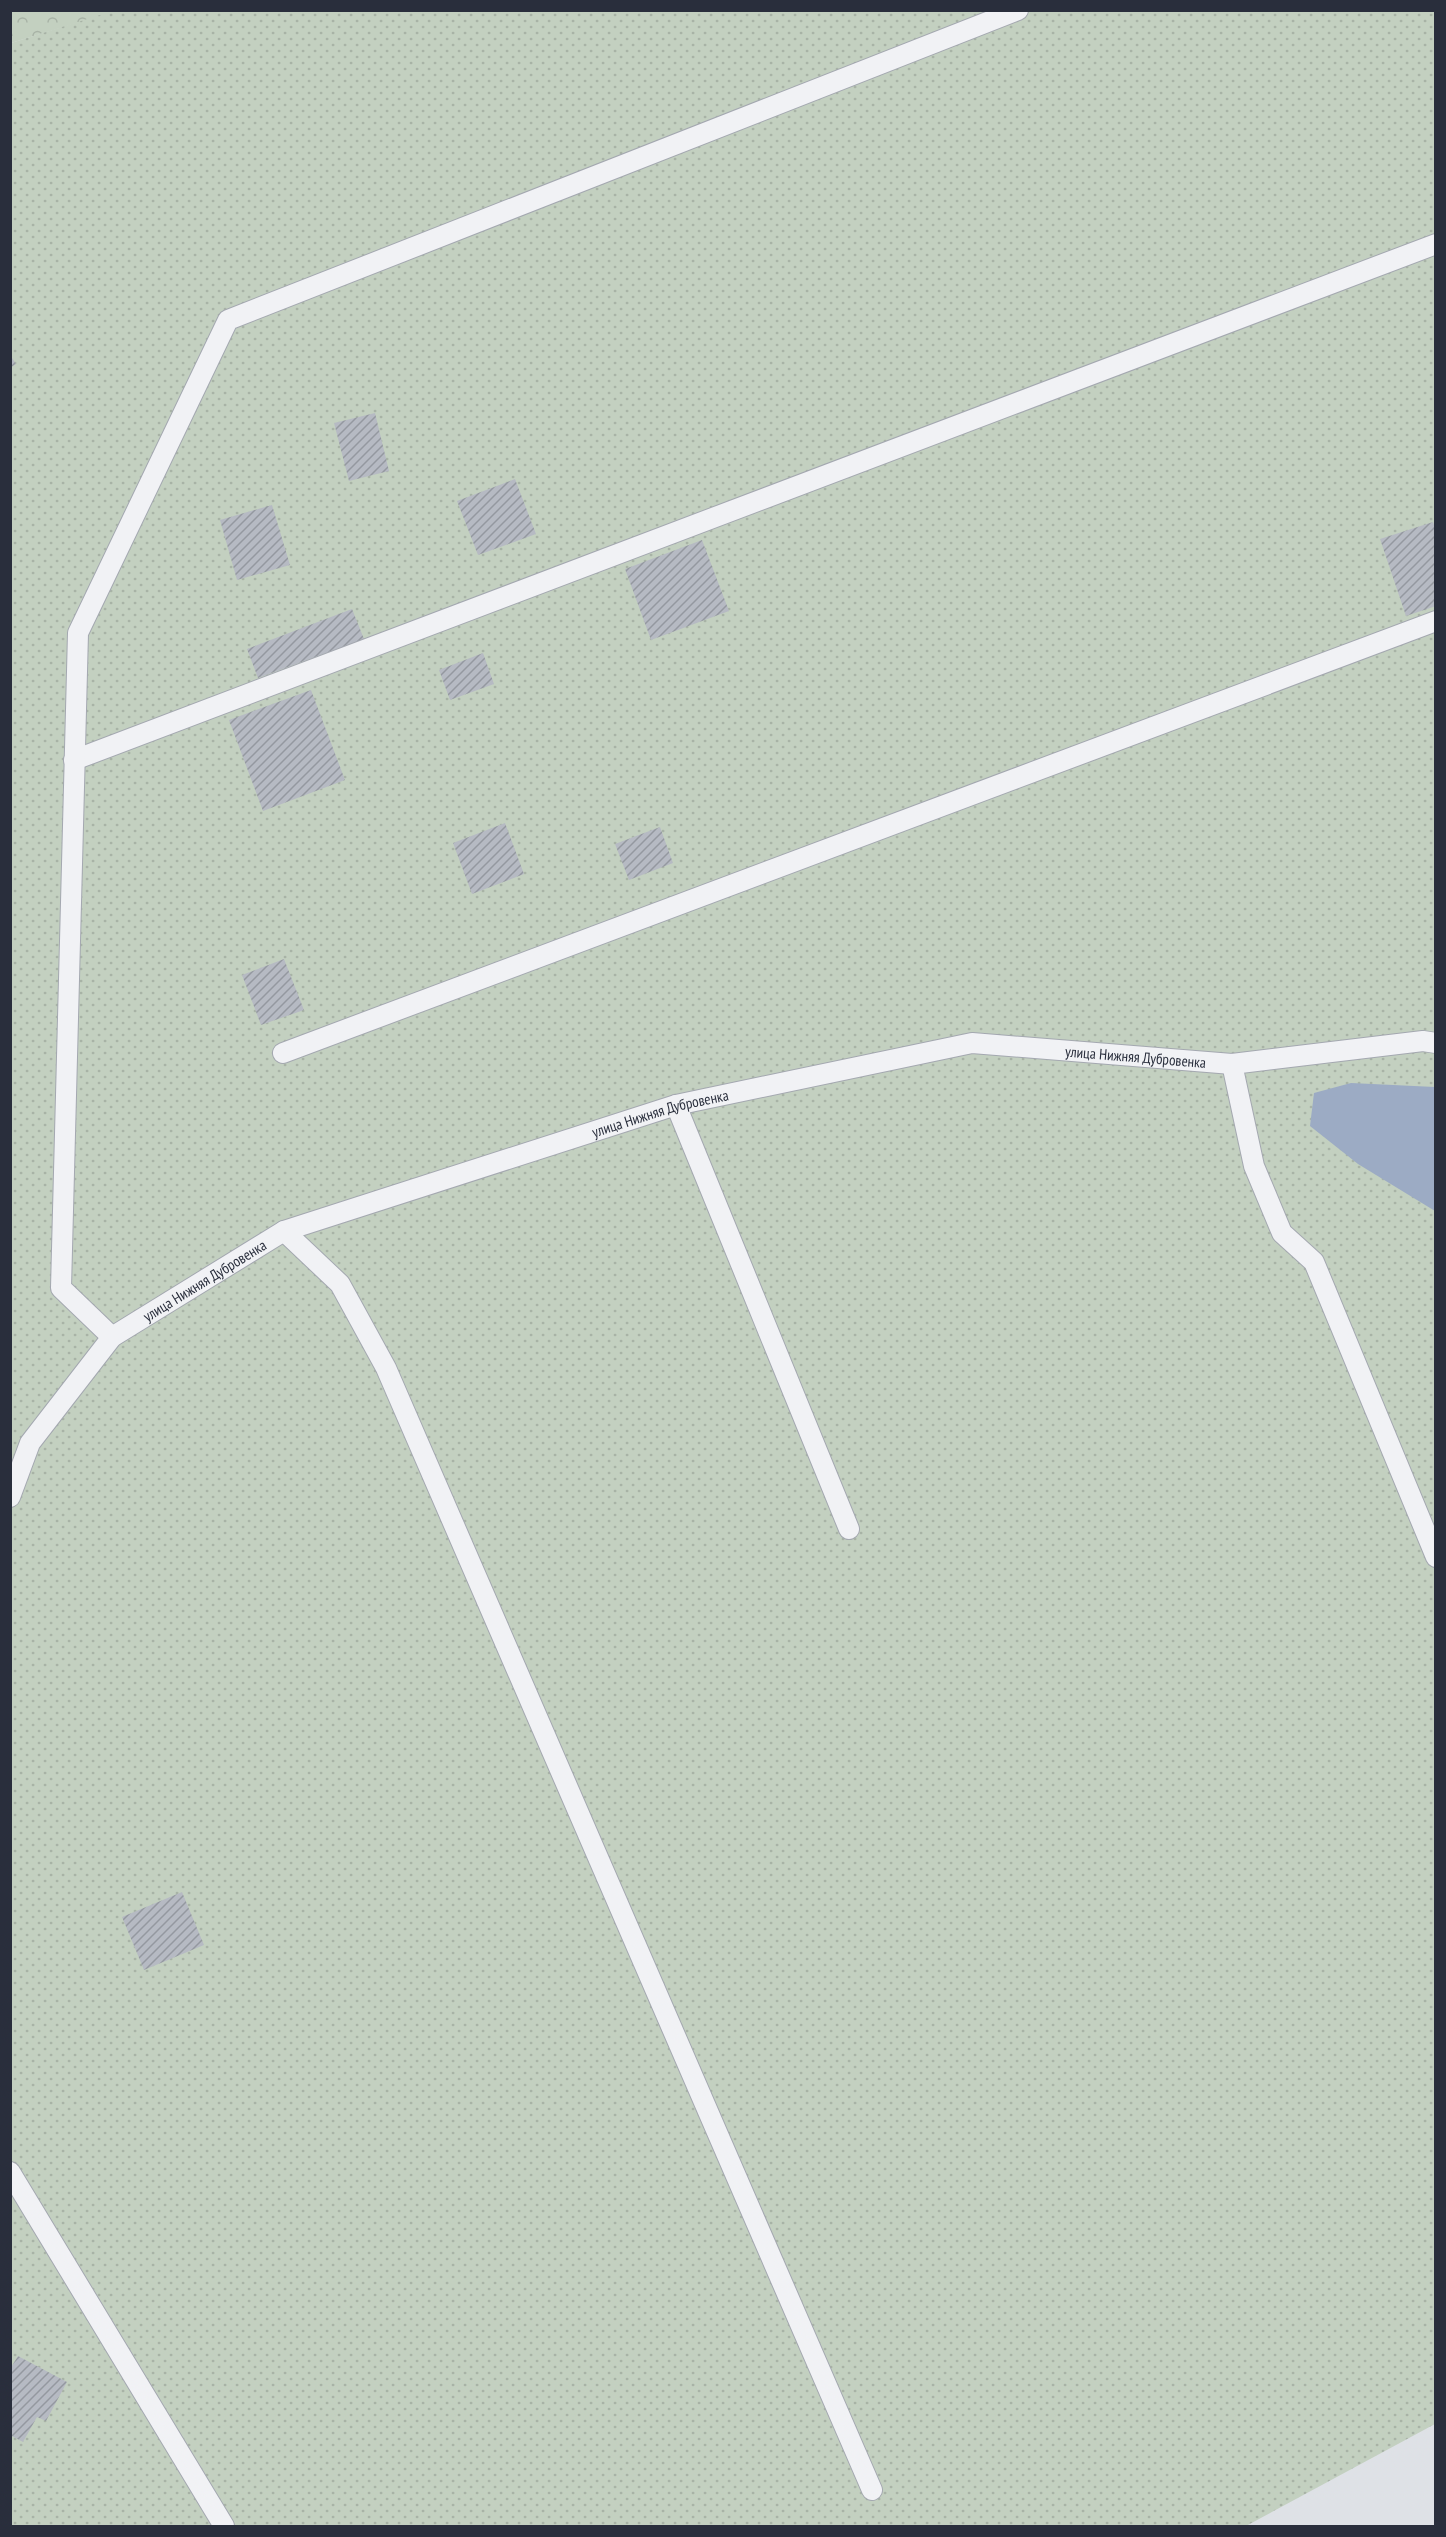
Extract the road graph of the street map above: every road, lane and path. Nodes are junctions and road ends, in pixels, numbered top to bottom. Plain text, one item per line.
1 (1018, 10) edge
2 (1436, 244) edge
3 (1436, 621) edge
4 (74, 760) junction
5 (1436, 1043) edge
6 (282, 1053) dead end
7 (1232, 1064) junction
8 (676, 1105) junction
9 (284, 1231) junction
10 (112, 1336) junction
11 (10, 1497) edge
12 (849, 1529) dead end
13 (1436, 1557) edge
14 (10, 2172) edge
15 (872, 2490) dead end
16 (224, 2526) edge

1 - 4 lane
2 - 4 lane
3 - 6 lane
4 - 10 lane
5 - 7 lane, улица Нижняя Дубровенка
7 - 8 lane, улица Нижняя Дубровенка
7 - 13 lane
8 - 9 lane, улица Нижняя Дубровенка
8 - 12 lane
9 - 10 lane, улица Нижняя Дубровенка
9 - 15 lane
10 - 11 lane, улица Нижняя Дубровенка
14 - 16 lane

